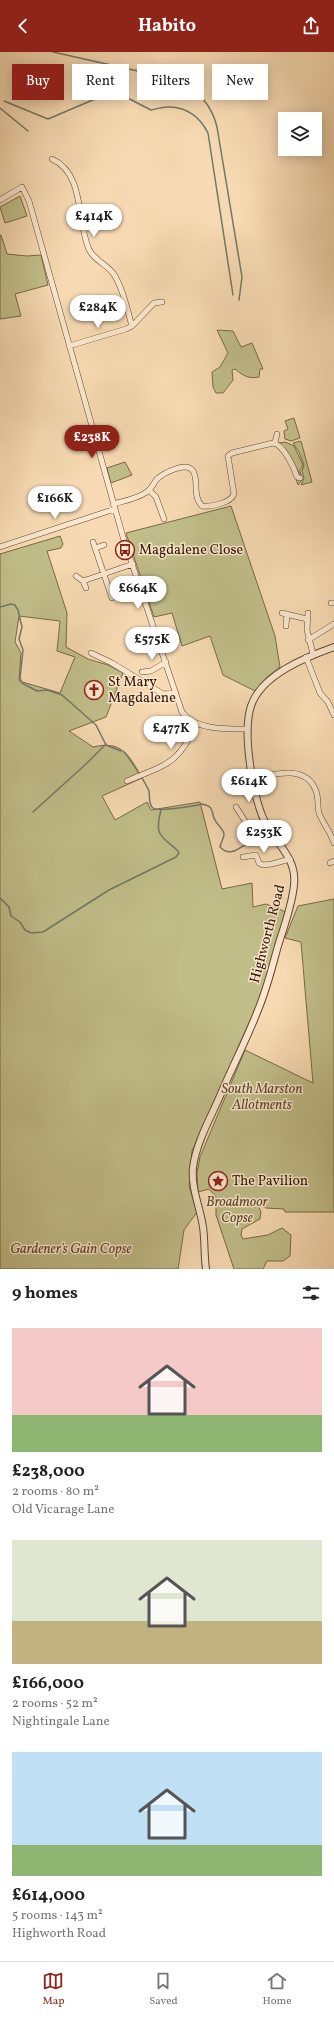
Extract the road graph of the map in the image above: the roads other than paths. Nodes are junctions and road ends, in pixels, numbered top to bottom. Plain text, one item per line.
1 (52, 159) dead end
2 (0, 200) edge
3 (162, 302) dead end
4 (132, 326) junction
5 (69, 346) junction
6 (277, 434) dead end
7 (275, 443) junction
8 (300, 478) dead end
9 (150, 490) junction
10 (114, 507) junction
11 (164, 519) dead end
12 (93, 542) dead end
13 (104, 545) dead end
14 (0, 547) edge
15 (95, 548) junction
16 (133, 564) junction
17 (104, 574) junction
18 (76, 576) dead end
19 (83, 582) junction
20 (86, 588) dead end
21 (112, 598) dead end
22 (334, 624) edge
23 (286, 626) dead end
24 (308, 640) junction
25 (334, 647) edge
26 (91, 653) dead end
27 (313, 654) junction
28 (306, 657) junction
29 (166, 662) junction
30 (142, 672) dead end
31 (176, 693) junction
32 (334, 715) edge
33 (197, 723) junction
34 (247, 729) junction
35 (253, 779) junction
36 (127, 782) dead end
37 (236, 807) dead end
38 (265, 821) junction
39 (334, 843) edge
40 (243, 857) dead end
41 (290, 859) junction
42 (206, 1269) edge

1 - 4 street
2 - 5 street
3 - 4 street
4 - 5 street
5 - 10 street
6 - 7 street
7 - 8 street
7 - 9 street
9 - 10 street
9 - 11 street
10 - 14 street
10 - 16 street
12 - 15 street
13 - 15 street
15 - 17 street
16 - 17 street
16 - 29 street
17 - 19 street
17 - 21 street
18 - 19 street
19 - 20 street
22 - 24 street
23 - 24 street
24 - 27 street
25 - 27 street, Highworth Road
26 - 31 street
27 - 28 street, Highworth Road
28 - 32 street
28 - 34 street, Highworth Road
29 - 30 street
29 - 31 street
31 - 33 street
33 - 34 street
33 - 36 street
34 - 35 street, Highworth Road
35 - 38 street, Highworth Road
35 - 39 street
37 - 38 street
38 - 41 street, Highworth Road
40 - 41 street
41 - 42 street, Highworth Road

